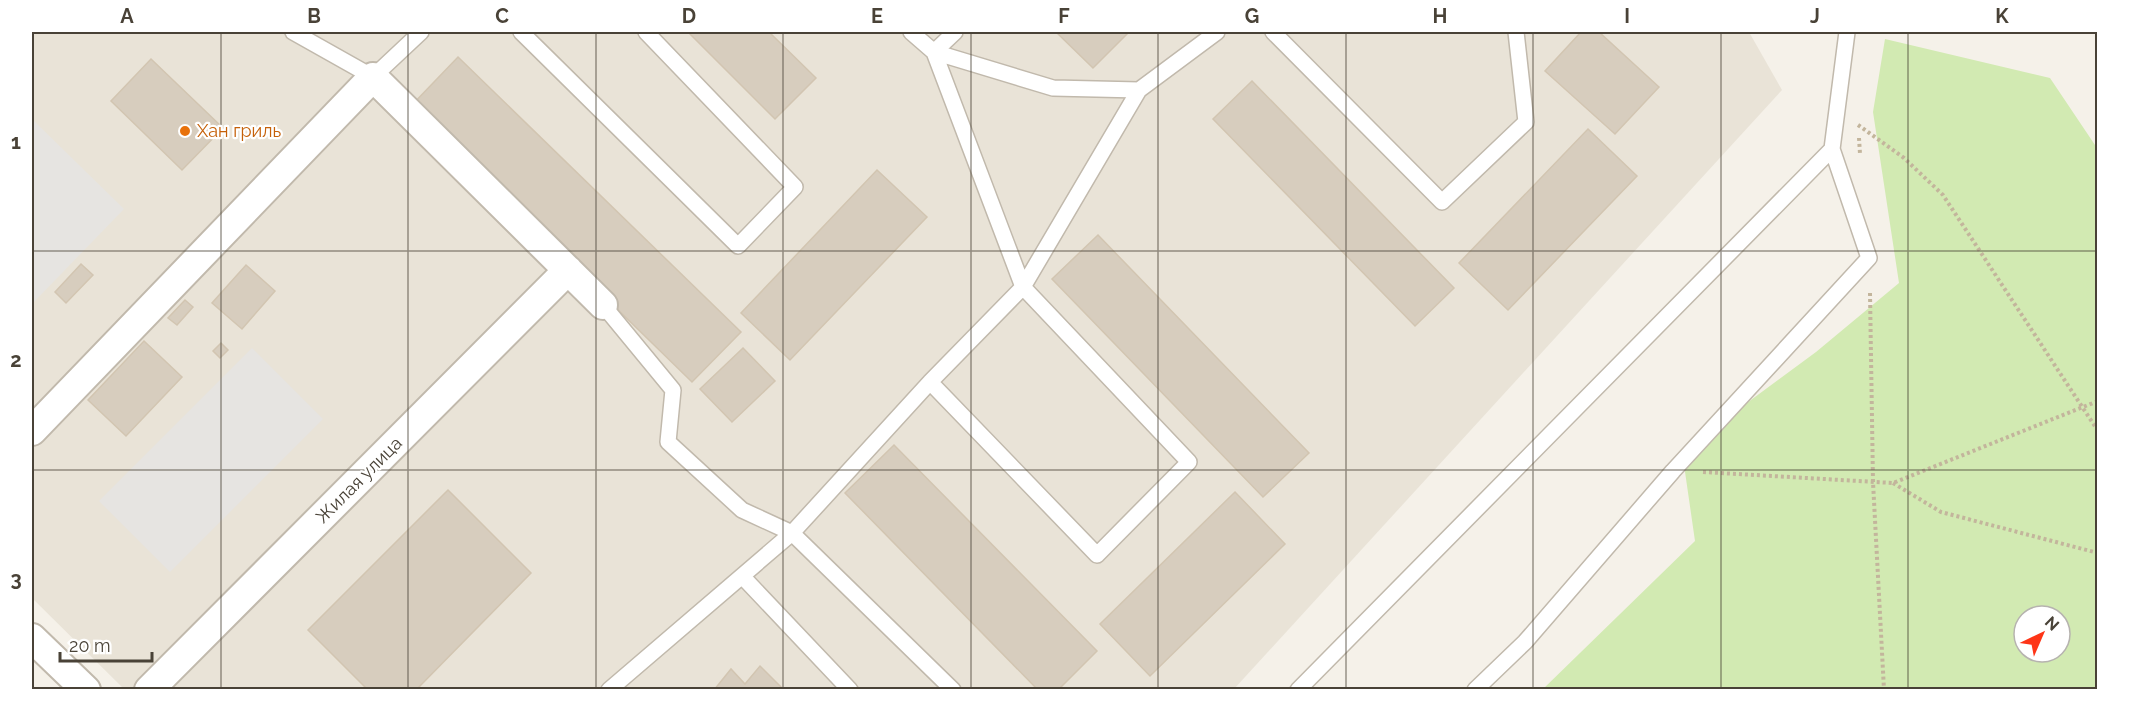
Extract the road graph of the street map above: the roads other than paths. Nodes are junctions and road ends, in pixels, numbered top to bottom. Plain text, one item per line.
1 (292, 32) edge
2 (421, 32) edge
3 (521, 32) edge
4 (646, 32) edge
5 (911, 32) edge
6 (955, 32) edge
7 (1217, 32) edge
8 (1273, 32) edge
9 (1516, 32) edge
10 (1847, 32) edge
11 (933, 52) junction
12 (373, 77) junction
13 (1138, 90) junction
14 (1832, 149) junction
15 (568, 270) junction
16 (1023, 287) junction
17 (603, 304) joint
18 (930, 382) junction
19 (32, 431) edge
20 (792, 533) junction
21 (742, 576) junction
22 (32, 638) edge
23 (627, 684) edge
24 (86, 690) edge
25 (149, 690) edge
26 (609, 690) edge
27 (850, 690) edge
28 (953, 690) edge
29 (1298, 690) edge
30 (1475, 690) edge

1 - 12 lane
2 - 12 lane
3 - 4 lane
5 - 11 lane
6 - 11 lane
7 - 13 lane
8 - 9 lane
10 - 14 lane
11 - 13 lane
11 - 16 lane
12 - 15 street
12 - 19 street
13 - 16 lane
14 - 29 lane
14 - 30 lane
15 - 17 street
15 - 25 street, Жилая улица
16 - 18 lane
16 - 18 lane
17 - 20 lane
18 - 20 lane
20 - 21 lane
20 - 28 lane
21 - 23 lane
21 - 27 lane
22 - 24 street
23 - 26 lane

